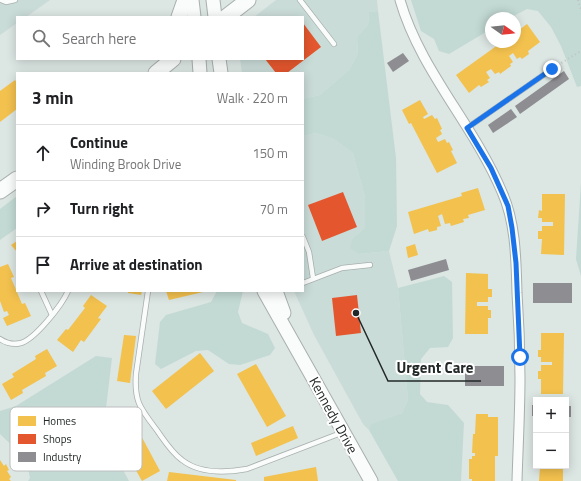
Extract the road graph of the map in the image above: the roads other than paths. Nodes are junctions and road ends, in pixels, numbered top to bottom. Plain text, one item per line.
1 (1, 0) edge
2 (15, 0) edge
3 (185, 0) edge
4 (192, 0) edge
5 (213, 0) edge
6 (228, 0) edge
7 (300, 0) edge
8 (400, 0) edge
9 (247, 1) edge
10 (179, 16) edge
11 (194, 16) edge
12 (215, 16) edge
13 (227, 16) edge
14 (334, 44) dead end
15 (172, 60) edge
16 (199, 60) edge
17 (219, 60) edge
18 (160, 68) edge
19 (552, 69) road end
20 (200, 72) edge
21 (221, 72) edge
22 (467, 128) junction
23 (16, 180) edge
24 (0, 191) edge
25 (304, 240) edge
26 (370, 265) dead end
27 (313, 278) junction
28 (304, 282) edge
29 (41, 292) edge
30 (67, 292) edge
31 (148, 292) edge
32 (265, 292) edge
33 (278, 293) edge
34 (52, 315) junction
35 (0, 339) edge
36 (297, 349) junction
37 (140, 407) edge
38 (142, 410) edge
39 (343, 432) junction
40 (371, 481) edge
41 (517, 481) edge

1 - 2 lane
3 - 10 main road
4 - 11 main road
5 - 12 main road
6 - 9 main road
7 - 14 lane
8 - 22 street
9 - 13 main road
15 - 18 main road
16 - 20 main road
17 - 21 main road
19 - 22 lane
22 - 41 street
23 - 24 main road
25 - 27 lane
26 - 27 lane
27 - 28 lane
29 - 34 lane
30 - 34 lane
31 - 37 lane
32 - 36 main road, Kennedy Drive
33 - 36 main road, Kennedy Drive
34 - 35 lane
36 - 39 main road, Kennedy Drive
38 - 39 lane
39 - 40 main road, Kennedy Drive

